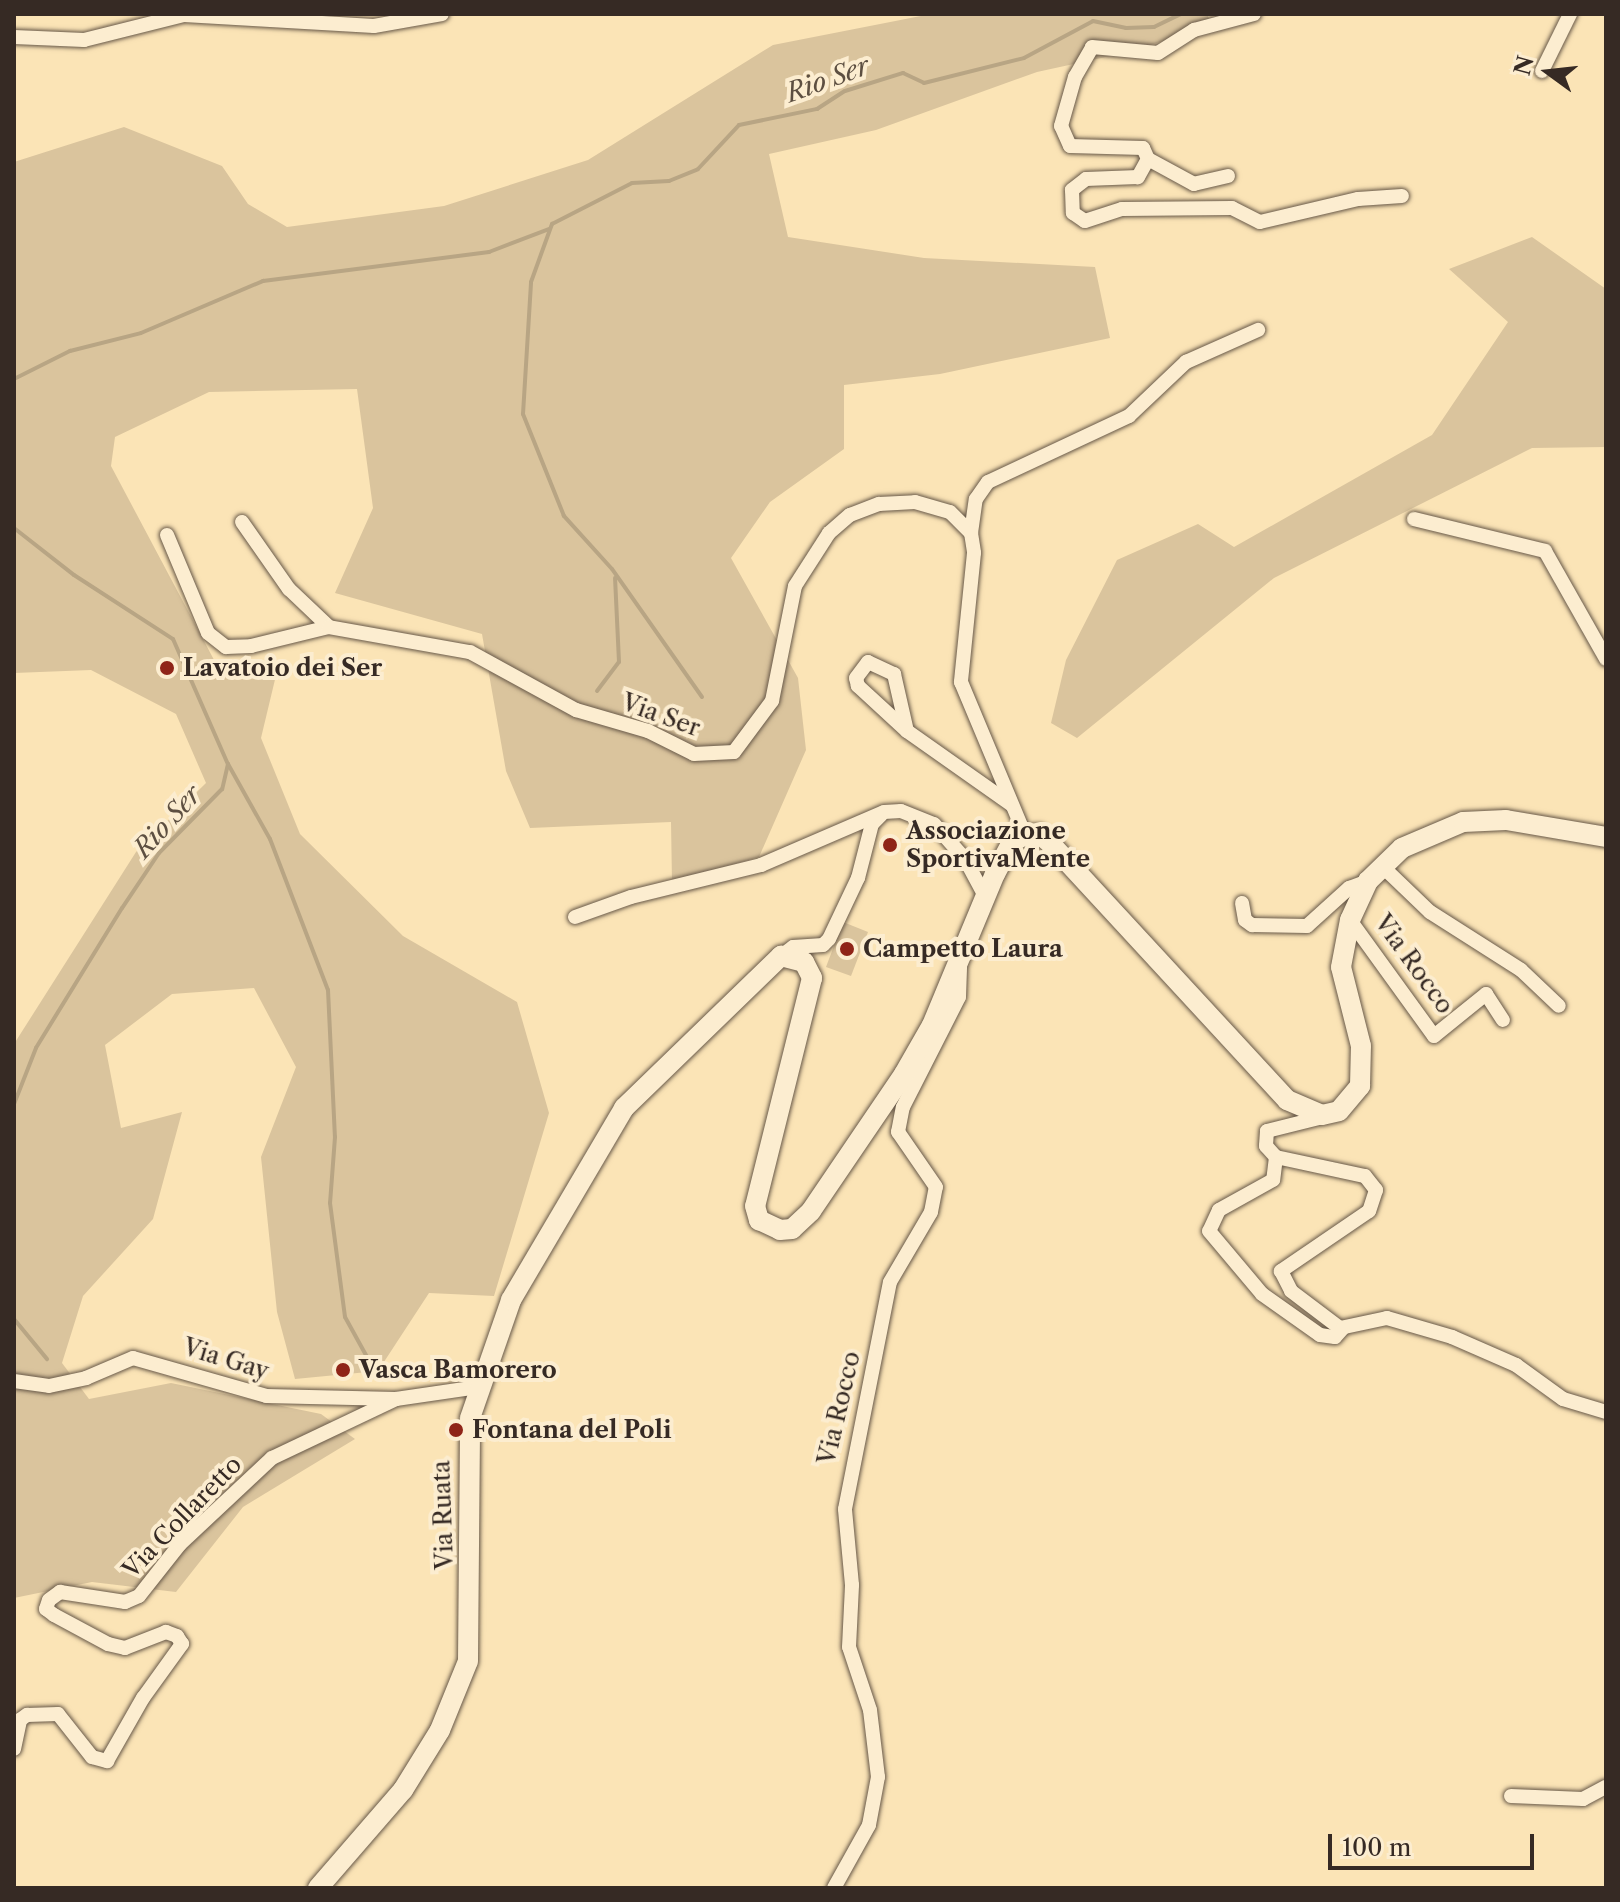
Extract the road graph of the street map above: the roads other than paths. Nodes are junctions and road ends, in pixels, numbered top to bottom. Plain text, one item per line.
1 (442, 14) edge
2 (1254, 14) edge
3 (1570, 14) edge
4 (14, 37) edge
5 (1542, 71) dead end
6 (1148, 159) junction
7 (1228, 176) dead end
8 (1402, 196) dead end
9 (1258, 330) dead end
10 (1414, 519) dead end
11 (242, 522) dead end
12 (971, 533) junction
13 (167, 535) dead end
14 (329, 627) junction
15 (1606, 659) edge
16 (907, 731) junction
17 (1012, 805) junction
18 (884, 812) junction
19 (1025, 835) junction
20 (1606, 837) edge
21 (1375, 874) junction
22 (986, 898) junction
23 (1242, 903) dead end
24 (575, 917) dead end
25 (1350, 920) junction
26 (781, 956) junction
27 (960, 963) junction
28 (1559, 1006) dead end
29 (1503, 1020) dead end
30 (1339, 1111) junction
31 (1276, 1157) junction
32 (1343, 1328) junction
33 (14, 1381) edge
34 (478, 1387) junction
35 (396, 1399) junction
36 (1606, 1412) edge
37 (14, 1749) edge
38 (1606, 1787) edge
39 (1511, 1796) dead end
40 (318, 1888) edge
41 (834, 1888) edge

1 - 4 street
2 - 6 street
3 - 5 street
6 - 7 street
6 - 8 street
9 - 12 street
10 - 15 street
11 - 14 street
12 - 14 street, Via Ser
12 - 17 street
13 - 14 street, Via Ser
16 - 16 street
16 - 17 street
17 - 19 street
18 - 22 street
18 - 24 street
18 - 26 street
19 - 22 street, Via Rocco
19 - 30 street
20 - 21 street, Via Rocco
21 - 23 street, Via Rocco
21 - 25 street, Via Rocco
21 - 28 street, Via Rocco
22 - 27 street, Via Rocco
25 - 29 street, Via Rocco
25 - 30 street, Via Rocco
26 - 27 street, Via Rocco
26 - 34 street, Via Ruata
27 - 41 street, Via Rocco
30 - 31 street
31 - 32 street
31 - 32 street
32 - 36 street
33 - 35 street, Via Gay
34 - 35 street, Via Gay
34 - 40 street, Via Ruata
35 - 37 street, Via Collaretto
38 - 39 street

